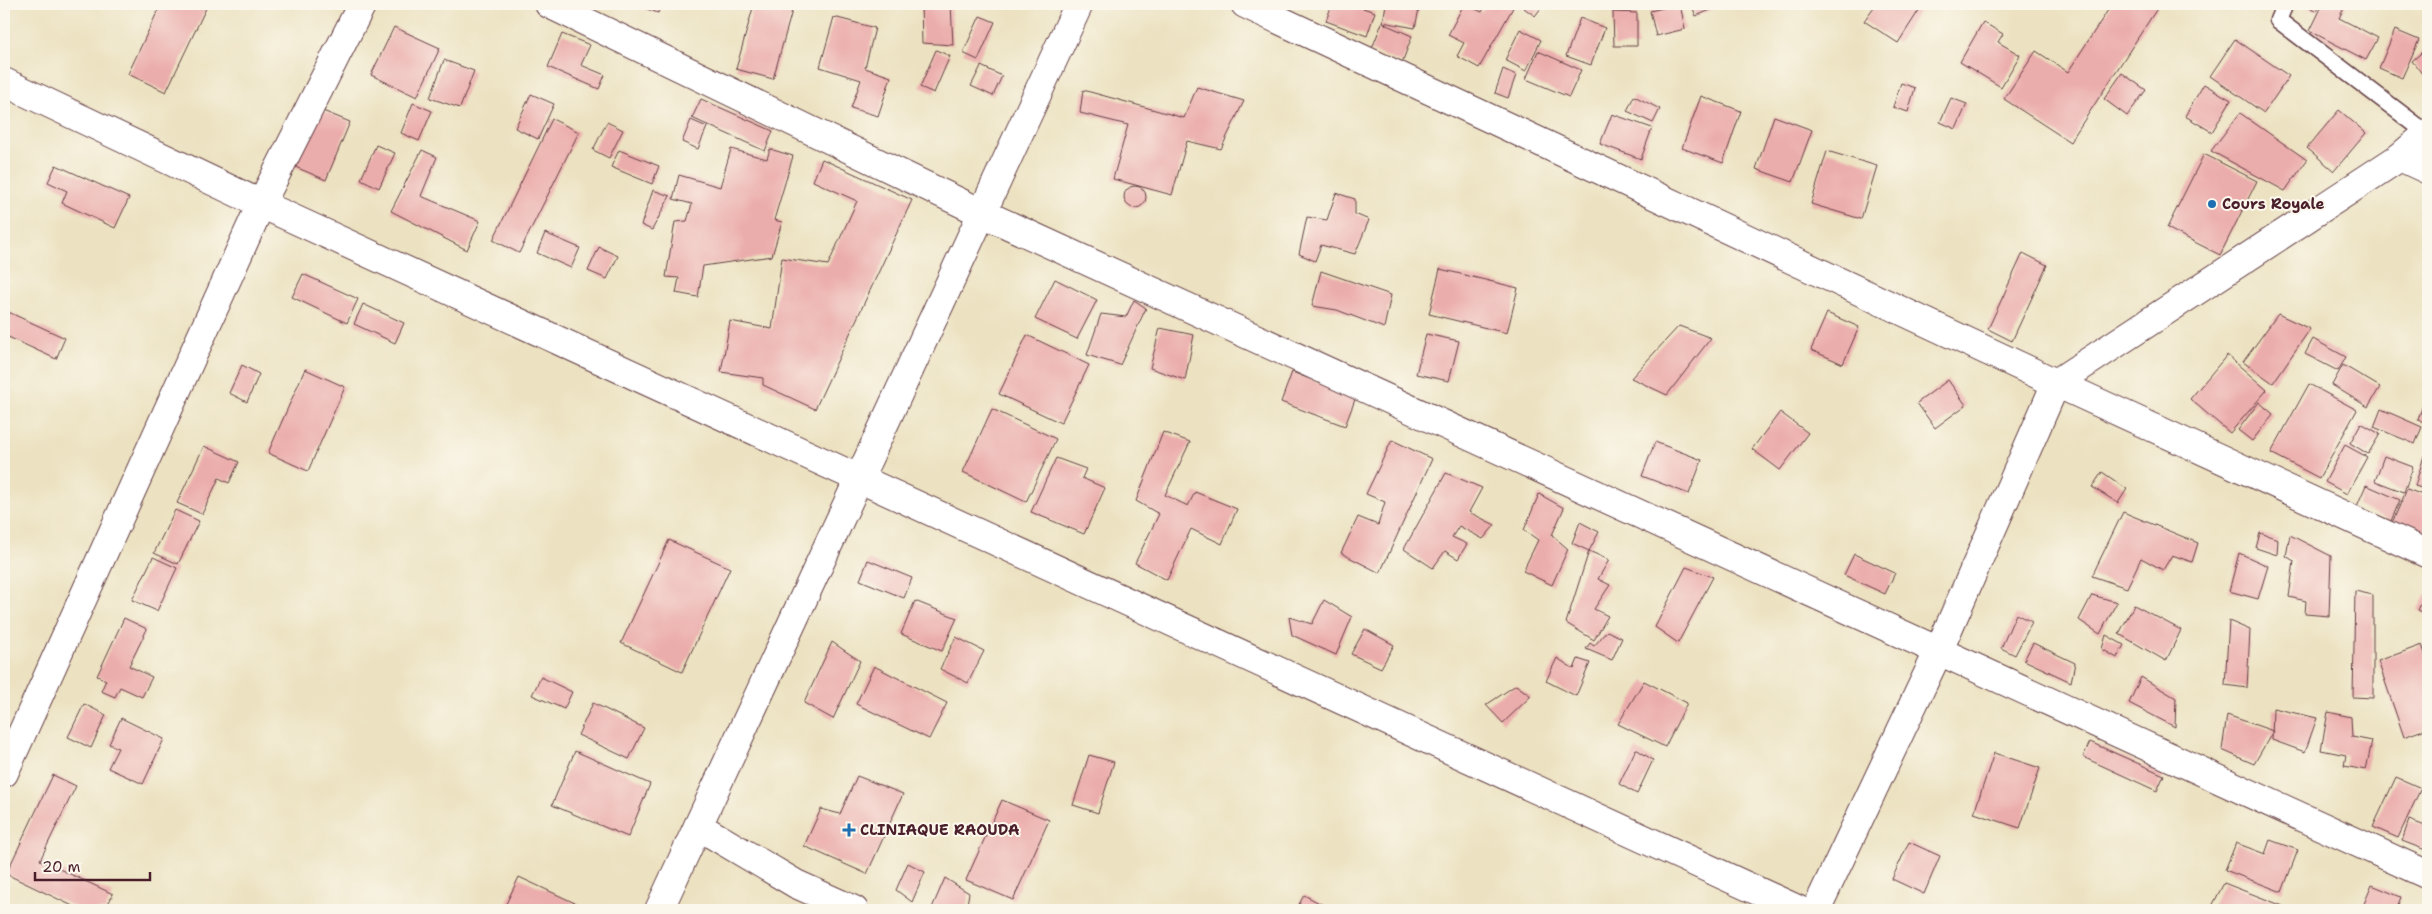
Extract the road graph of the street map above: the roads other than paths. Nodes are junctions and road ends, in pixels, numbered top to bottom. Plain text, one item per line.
1 (362, 4) edge
2 (549, 4) edge
3 (1079, 4) edge
4 (1245, 4) edge
5 (2285, 4) edge
6 (4, 82) edge
7 (2428, 133) edge
8 (2400, 157) junction
9 (2428, 170) edge
10 (261, 204) junction
11 (982, 213) junction
12 (2056, 383) junction
13 (859, 478) junction
14 (2428, 554) edge
15 (1939, 650) junction
16 (4, 773) edge
17 (698, 826) junction
18 (2428, 875) edge
19 (659, 910) edge
20 (854, 910) edge
21 (1799, 910) edge
22 (1816, 910) edge

1 - 10 street
2 - 11 street
3 - 11 street
4 - 12 street
5 - 7 lane
6 - 10 street
7 - 8 street
8 - 9 street
8 - 12 street
10 - 13 street
10 - 16 street
11 - 13 street
11 - 15 street
12 - 14 street
12 - 15 street
13 - 17 street
13 - 21 street
15 - 18 street
15 - 22 street
17 - 19 street
17 - 20 street

